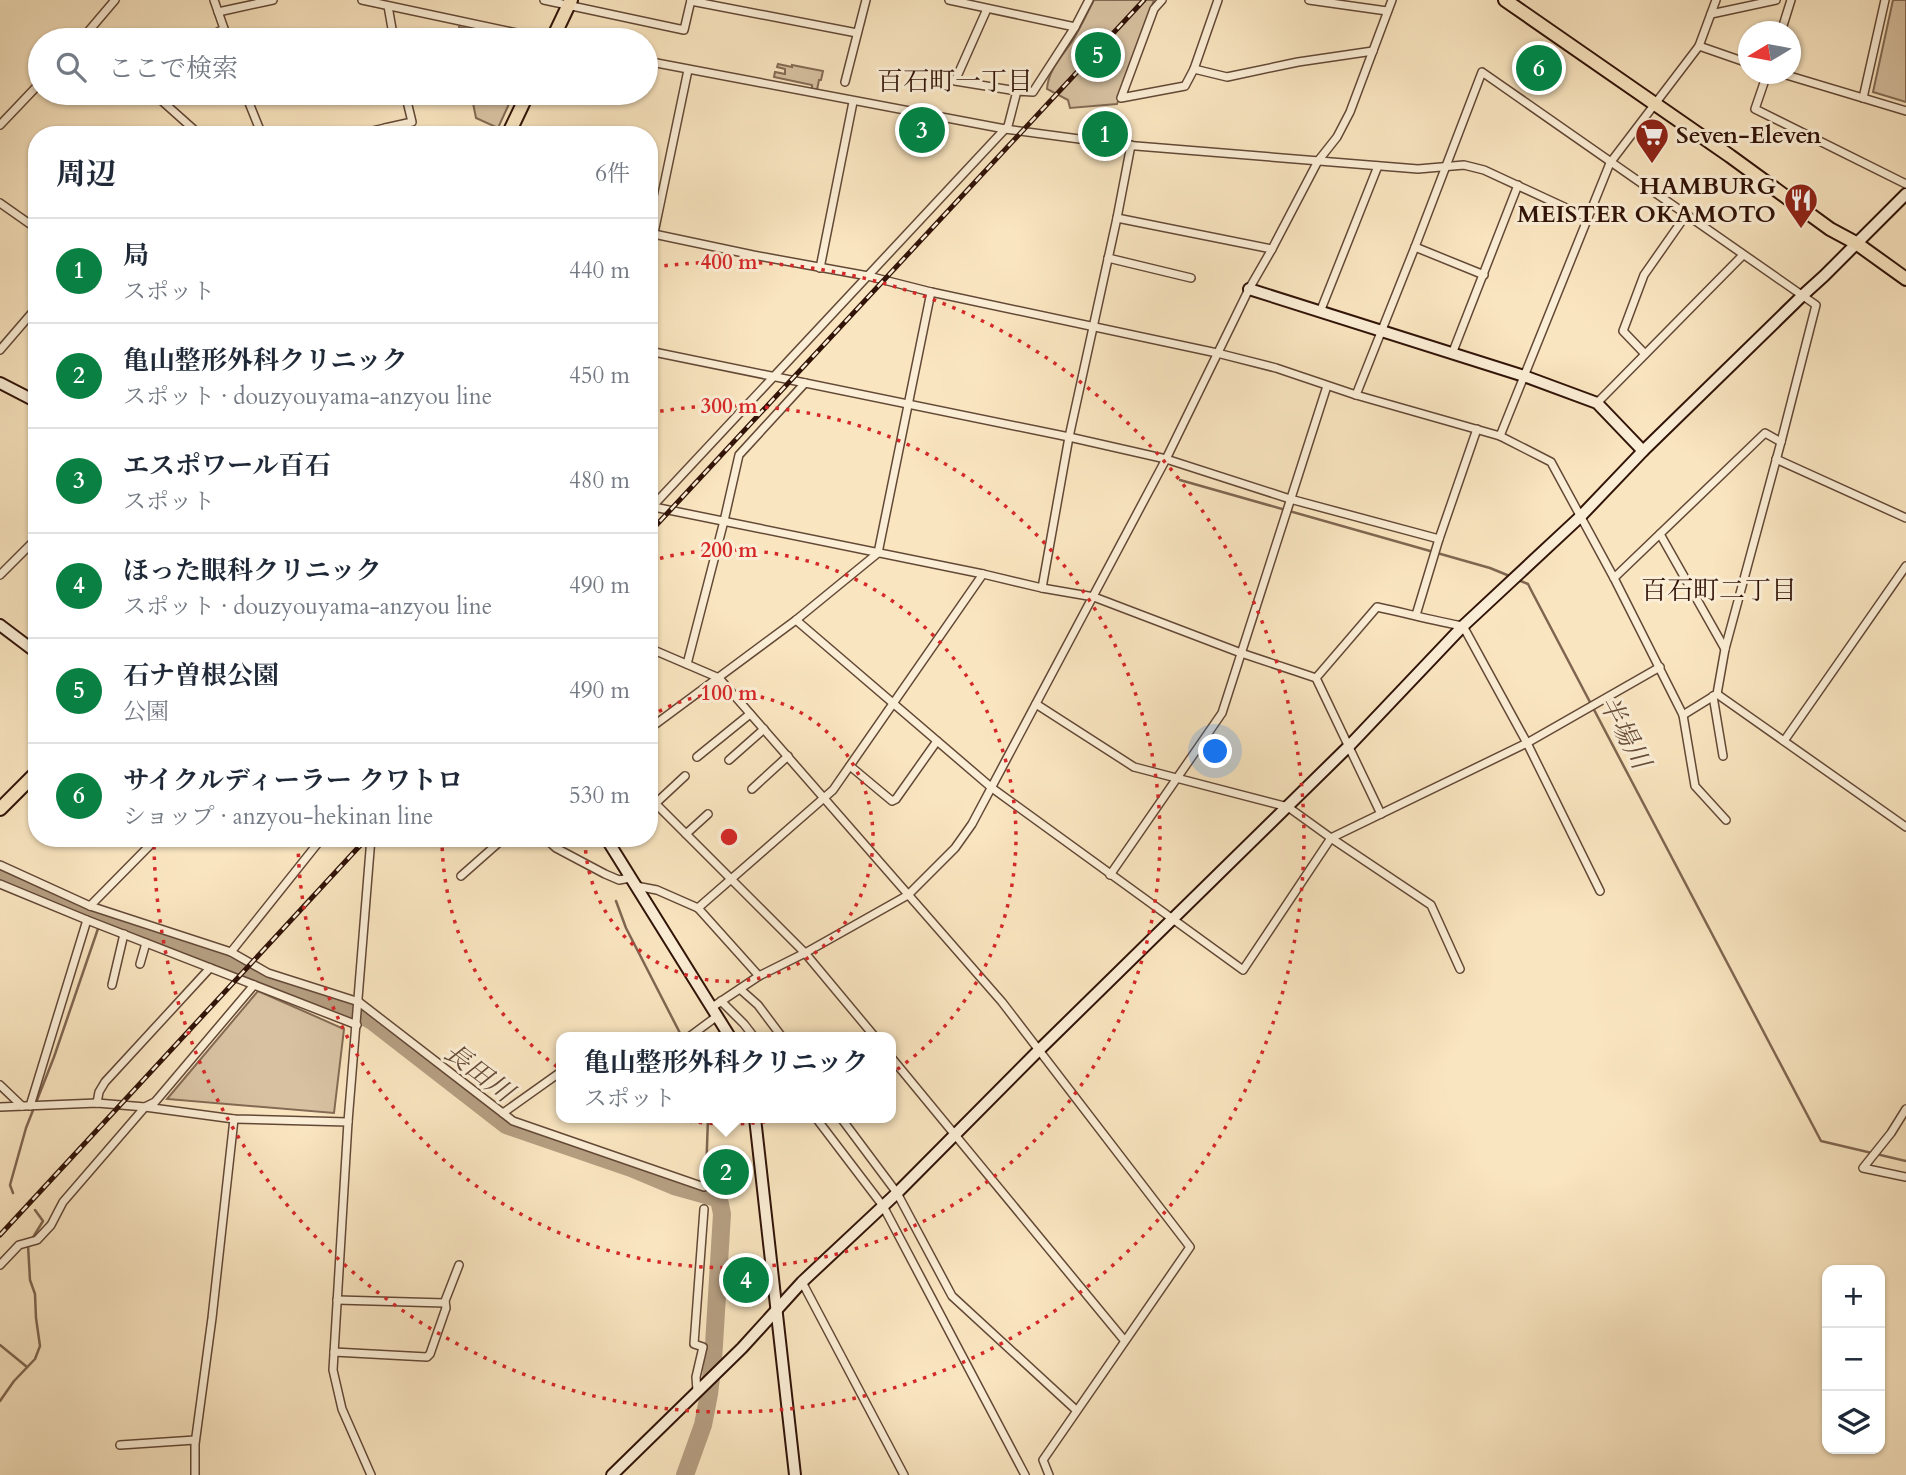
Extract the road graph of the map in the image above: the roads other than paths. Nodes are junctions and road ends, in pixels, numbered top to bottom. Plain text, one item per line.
1 (114, 0) edge
2 (214, 0) edge
3 (273, 0) edge
4 (362, 0) edge
5 (544, 0) edge
6 (691, 0) edge
7 (866, 0) edge
8 (948, 0) edge
9 (1088, 0) edge
10 (1162, 0) edge
11 (1218, 0) edge
12 (1309, 0) edge
13 (1392, 0) edge
14 (1505, 0) edge
15 (1716, 0) edge
16 (1776, 0) edge
17 (1791, 0) edge
18 (1885, 0) edge
19 (570, 2) edge
20 (388, 6) junction
21 (987, 9) junction
22 (1387, 11) junction
23 (218, 12) junction
24 (1710, 13) junction
25 (1784, 21) edge
26 (1075, 27) junction
27 (92, 28) edge
28 (224, 28) edge
29 (392, 28) edge
30 (493, 28) edge
31 (557, 28) edge
32 (857, 33) junction
33 (1699, 46) junction
34 (1373, 51) junction
35 (1738, 59) edge
36 (658, 64) edge
37 (1194, 69) junction
38 (688, 70) junction
39 (1801, 79) edge
40 (845, 82) dead end
41 (1764, 84) edge
42 (1017, 91) junction
43 (28, 96) edge
44 (1863, 98) junction
45 (853, 102) junction
46 (166, 105) edge
47 (250, 105) edge
48 (408, 105) edge
49 (522, 105) edge
50 (1656, 105) junction
51 (1906, 111) edge
52 (0, 125) edge
53 (188, 126) edge
54 (258, 126) edge
55 (402, 126) edge
56 (512, 126) edge
57 (1005, 130) junction
58 (1131, 145) junction
59 (1318, 161) junction
60 (1610, 163) junction
61 (1378, 166) junction
62 (1446, 168) junction
63 (1906, 184) edge
64 (1518, 185) junction
65 (1906, 194) edge
66 (0, 203) edge
67 (658, 203) edge
68 (1685, 215) junction
69 (1117, 218) junction
70 (1588, 218) junction
71 (28, 223) edge
72 (658, 235) edge
73 (1856, 243) junction
74 (1415, 247) junction
75 (1272, 249) junction
76 (1742, 255) junction
77 (1108, 258) junction
78 (820, 268) junction
79 (1484, 275) junction
80 (868, 276) junction
81 (1191, 278) dead end
82 (1906, 279) edge
83 (1249, 289) junction
84 (931, 292) junction
85 (1803, 295) junction
86 (1320, 312) junction
87 (28, 317) edge
88 (1094, 325) junction
89 (1381, 332) junction
90 (0, 350) edge
91 (658, 353) edge
92 (1217, 353) junction
93 (1452, 354) junction
94 (1645, 354) junction
95 (775, 376) junction
96 (1524, 376) junction
97 (0, 383) edge
98 (805, 383) junction
99 (1327, 386) junction
100 (1356, 395) junction
101 (28, 397) edge
102 (1597, 403) junction
103 (908, 404) junction
104 (1477, 429) junction
105 (1500, 436) junction
106 (1069, 438) junction
107 (1781, 442) junction
108 (1643, 451) junction
109 (1166, 459) junction
110 (1776, 459) junction
111 (658, 499) edge
112 (1290, 499) junction
113 (658, 509) edge
114 (1580, 517) junction
115 (1906, 518) edge
116 (724, 521) junction
117 (1660, 534) junction
118 (1439, 539) junction
119 (28, 547) edge
120 (878, 553) junction
121 (1906, 566) edge
122 (983, 574) junction
123 (0, 575) edge
124 (1614, 578) junction
125 (1042, 588) junction
126 (1094, 597) junction
127 (1416, 615) junction
128 (796, 620) junction
129 (0, 625) edge
130 (1463, 626) junction
131 (28, 646) edge
132 (1725, 649) junction
133 (658, 652) edge
134 (1241, 653) junction
135 (687, 664) junction
136 (1660, 667) junction
137 (719, 678) junction
138 (1316, 678) junction
139 (1715, 695) junction
140 (894, 702) junction
141 (1036, 704) junction
142 (750, 714) junction
143 (1683, 715) junction
144 (658, 722) edge
145 (764, 729) junction
146 (937, 741) junction
147 (1784, 741) junction
148 (1527, 743) junction
149 (1350, 745) junction
150 (788, 756) junction
151 (1723, 756) dead end
152 (697, 757) dead end
153 (729, 760) dead end
154 (849, 766) junction
155 (685, 776) dead end
156 (1177, 778) junction
157 (28, 781) edge
158 (992, 788) junction
159 (752, 789) dead end
160 (825, 799) junction
161 (658, 801) edge
162 (658, 805) edge
163 (1288, 807) junction
164 (0, 809) edge
165 (708, 814) dead end
166 (1381, 814) junction
167 (1726, 820) dead end
168 (1906, 827) edge
169 (686, 834) junction
170 (1331, 838) junction
171 (148, 847) edge
172 (315, 847) edge
173 (370, 847) edge
174 (494, 847) edge
175 (555, 847) edge
176 (611, 847) edge
177 (0, 865) edge
178 (1110, 875) junction
179 (461, 876) dead end
180 (730, 879) junction
181 (632, 882) junction
182 (0, 884) edge
183 (1600, 891) dead end
184 (908, 895) junction
185 (90, 906) junction
186 (698, 908) junction
187 (1174, 919) junction
188 (87, 920) junction
189 (124, 934) junction
190 (146, 943) junction
191 (231, 951) junction
192 (806, 953) junction
193 (140, 964) dead end
194 (210, 968) junction
195 (1460, 969) dead end
196 (759, 976) junction
197 (112, 985) dead end
198 (254, 985) junction
199 (740, 989) junction
200 (721, 1001) junction
201 (359, 1004) junction
202 (714, 1013) junction
203 (357, 1022) junction
204 (694, 1032) edge
205 (727, 1032) edge
206 (750, 1032) edge
207 (778, 1032) edge
208 (871, 1032) edge
209 (1040, 1049) junction
210 (896, 1062) edge
211 (556, 1075) edge
212 (0, 1085) edge
213 (97, 1103) junction
214 (26, 1106) junction
215 (0, 1107) edge
216 (145, 1107) junction
217 (1906, 1109) edge
218 (503, 1113) junction
219 (234, 1119) junction
220 (348, 1122) junction
221 (756, 1123) edge
222 (820, 1123) edge
223 (846, 1123) edge
224 (955, 1136) junction
225 (1906, 1177) edge
226 (704, 1187) dead end
227 (897, 1193) junction
228 (883, 1206) junction
229 (704, 1209) dead end
230 (0, 1265) edge
231 (459, 1265) dead end
232 (802, 1282) junction
233 (337, 1300) junction
234 (445, 1303) junction
235 (777, 1308) junction
236 (1124, 1340) junction
237 (334, 1352) junction
238 (697, 1391) junction
239 (1076, 1410) junction
240 (195, 1440) junction
241 (120, 1445) dead end
242 (195, 1475) edge
243 (370, 1475) edge
244 (612, 1475) edge
245 (795, 1475) edge
246 (904, 1475) edge
247 (1024, 1475) edge
248 (1049, 1475) edge

1 - 27 street
2 - 23 street
3 - 23 street
4 - 20 street
5 - 19 street
6 - 19 street
6 - 32 street
7 - 32 street
8 - 21 street
9 - 26 street
10 - 37 street
11 - 37 street
12 - 22 street
13 - 22 street
14 - 50 main road
15 - 24 street
16 - 24 street
17 - 25 street
18 - 44 street
19 - 31 main road
20 - 29 street
20 - 30 street
21 - 26 street
21 - 42 street
22 - 34 street
23 - 28 street
24 - 33 street
26 - 42 street
32 - 40 street
33 - 35 street
33 - 50 street
34 - 37 street
34 - 59 street
36 - 38 street
38 - 45 street
38 - 67 street
39 - 44 street
41 - 63 street
42 - 57 street
43 - 52 street
44 - 51 street
45 - 57 street
45 - 78 street
46 - 53 street
47 - 54 street
48 - 55 street
49 - 56 main road
50 - 60 street
50 - 73 main road
57 - 58 street
57 - 80 street
58 - 59 street
58 - 69 street
59 - 61 street
59 - 75 street
60 - 62 street
60 - 68 street
60 - 70 street
61 - 62 street
61 - 86 street
62 - 64 street
62 - 74 street
64 - 70 street
64 - 79 street
65 - 73 street
66 - 71 street
68 - 76 street
68 - 94 street
69 - 75 street
69 - 77 street
70 - 96 street
72 - 78 street
73 - 82 main road
73 - 85 street
74 - 79 street
74 - 89 street
75 - 83 street
76 - 85 street
76 - 94 street
77 - 81 street
77 - 88 street
78 - 80 street
79 - 93 street
80 - 84 street
80 - 95 street
83 - 86 street
83 - 92 street
84 - 88 street
84 - 103 street
85 - 107 street
85 - 108 street
86 - 89 street
87 - 90 street
88 - 92 street
88 - 106 street
89 - 93 street
89 - 100 street
91 - 95 street
92 - 99 street
92 - 109 street
93 - 96 street
94 - 102 street
95 - 98 street
95 - 111 street
96 - 102 street
96 - 105 street
97 - 101 street
98 - 103 street
98 - 116 street
99 - 100 street
99 - 112 street
100 - 104 street
102 - 108 street
103 - 106 street
103 - 120 street
104 - 105 street
104 - 118 street
105 - 114 street
106 - 109 street
106 - 125 street
107 - 110 street
107 - 117 street
108 - 114 street
109 - 112 street
109 - 126 street
110 - 115 street
110 - 132 street
112 - 118 street
112 - 134 street
113 - 116 street
114 - 124 street
114 - 130 street
116 - 120 street
116 - 135 street
117 - 124 street
117 - 132 street
118 - 127 street
119 - 123 street
120 - 122 street
120 - 128 street
121 - 147 street
122 - 125 street
122 - 140 street
124 - 136 street
125 - 126 street
126 - 134 street
126 - 141 street
127 - 130 street
127 - 138 street
128 - 137 street
128 - 140 street
129 - 131 street
130 - 148 street
130 - 149 street
132 - 139 street
133 - 135 street
134 - 138 street
134 - 156 street
135 - 137 street
136 - 143 street
136 - 148 street
137 - 142 street
137 - 144 street
138 - 149 street
139 - 143 street
139 - 147 street
139 - 151 street
140 - 146 street
140 - 154 street
141 - 156 street
141 - 158 street
142 - 145 street
142 - 152 street
143 - 167 street
145 - 150 street
145 - 153 street
146 - 154 street
146 - 158 street
147 - 168 street
148 - 166 street
148 - 183 street
149 - 163 street
149 - 166 street
150 - 159 street
150 - 160 street
154 - 160 street
155 - 161 street
156 - 163 street
156 - 178 street
157 - 164 main road
158 - 178 street
158 - 184 street
160 - 180 street
160 - 184 street
162 - 169 street
163 - 170 street
163 - 187 street
165 - 169 street
166 - 170 street
169 - 180 street
170 - 187 street
170 - 195 street
171 - 185 street
172 - 191 street
173 - 201 street
174 - 179 street
175 - 181 street
176 - 181 street
177 - 185 street
178 - 187 street
180 - 186 street
180 - 192 street
181 - 186 street
181 - 202 street
182 - 188 street
184 - 192 street
184 - 209 street
185 - 191 street
186 - 196 street
187 - 209 street
188 - 189 street
188 - 214 street
189 - 190 street
189 - 197 street
190 - 193 street
190 - 194 street
191 - 201 street
192 - 196 street
192 - 208 street
194 - 198 street
194 - 213 street
196 - 199 street
198 - 203 street
198 - 216 street
199 - 200 street
199 - 207 street
200 - 202 street
200 - 206 street
201 - 203 street
201 - 218 street
202 - 204 street
202 - 205 street
203 - 220 street
209 - 224 street
209 - 236 street
210 - 224 street
211 - 218 street
212 - 214 street
213 - 214 street
213 - 216 street
214 - 215 street
216 - 219 street
216 - 230 street
217 - 225 street
218 - 226 street
219 - 220 street
219 - 240 street
220 - 233 street
221 - 235 street
222 - 228 street
223 - 227 street
224 - 227 street
224 - 236 street
227 - 228 street
227 - 239 street
228 - 232 street
228 - 247 street
229 - 238 street
231 - 234 street
232 - 235 street
232 - 246 street
233 - 234 street
233 - 237 street
234 - 237 street
235 - 238 street
235 - 245 street
236 - 239 street
237 - 243 street
238 - 244 street
239 - 248 street
240 - 241 street
240 - 242 street

